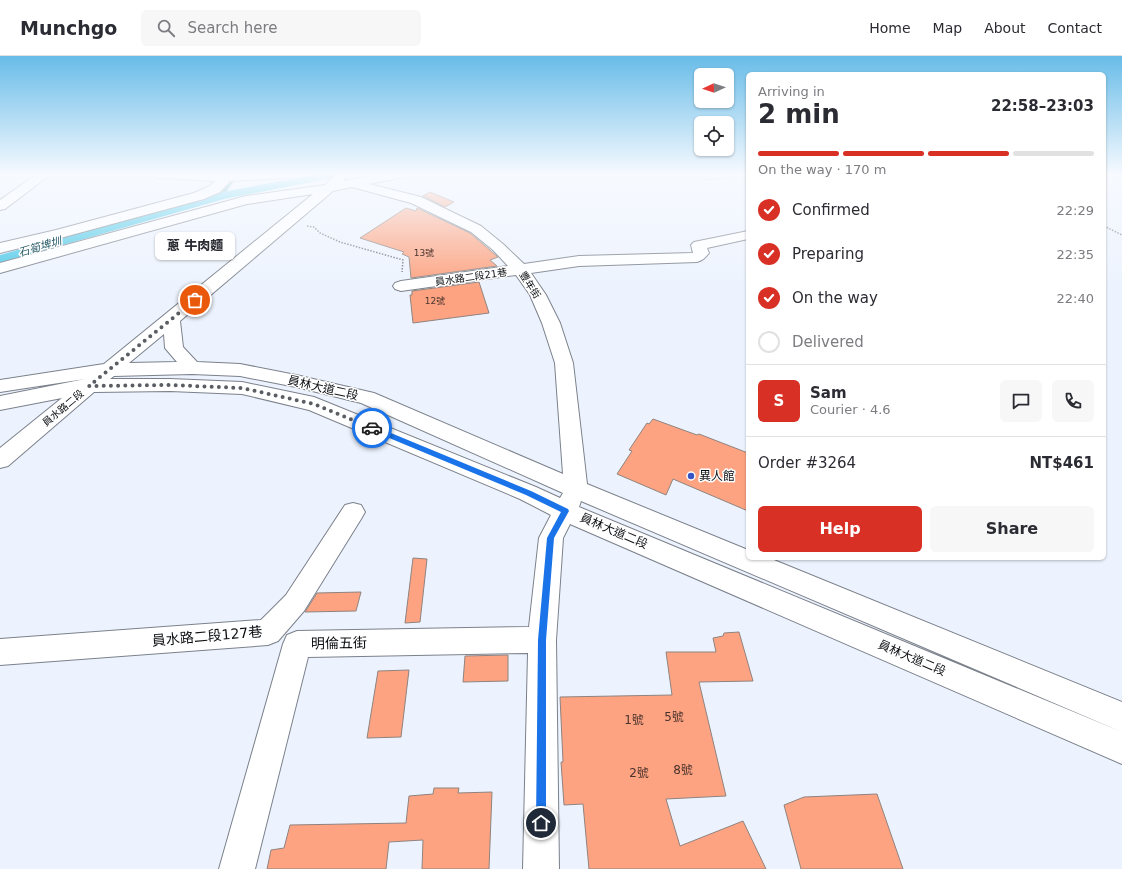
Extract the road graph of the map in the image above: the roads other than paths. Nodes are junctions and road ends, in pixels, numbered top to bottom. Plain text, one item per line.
1 (140, 212) edge
2 (203, 212) edge
3 (301, 212) edge
4 (441, 212) edge
5 (746, 235) edge
6 (0, 248) edge
7 (0, 268) edge
8 (521, 270) junction
9 (402, 286) road end
10 (171, 320) junction
11 (192, 368) junction
12 (108, 370) junction
13 (0, 386) edge
14 (89, 386) junction
15 (0, 403) edge
16 (0, 460) edge
17 (571, 500) junction
18 (353, 512) dead end
19 (277, 623) junction
20 (542, 640) junction
21 (297, 644) junction
22 (0, 652) edge
23 (1122, 717) edge
24 (1122, 748) edge
25 (238, 869) edge
26 (541, 869) edge

1 - 6 street
2 - 7 street
3 - 10 street, 員水路二段
4 - 8 street, 豐年街
5 - 8 street, 員水路二段21巷
8 - 9 street, 員水路二段21巷
8 - 17 street, 豐年街
10 - 11 street
10 - 12 street, 員水路二段
11 - 12 street, 員林大道二段
11 - 17 street, 員林大道二段
12 - 13 street, 員林大道二段
12 - 14 street, 員水路二段
14 - 15 street, 員林大道二段
14 - 16 street, 員水路二段
14 - 17 street, 員林大道二段
17 - 20 street
17 - 23 street, 員林大道二段
17 - 24 street, 員林大道二段
18 - 19 street, 員水路二段127巷
19 - 21 street
19 - 22 street, 員水路二段127巷
20 - 21 street, 明倫五街
20 - 26 street
21 - 25 street, 明倫五街

